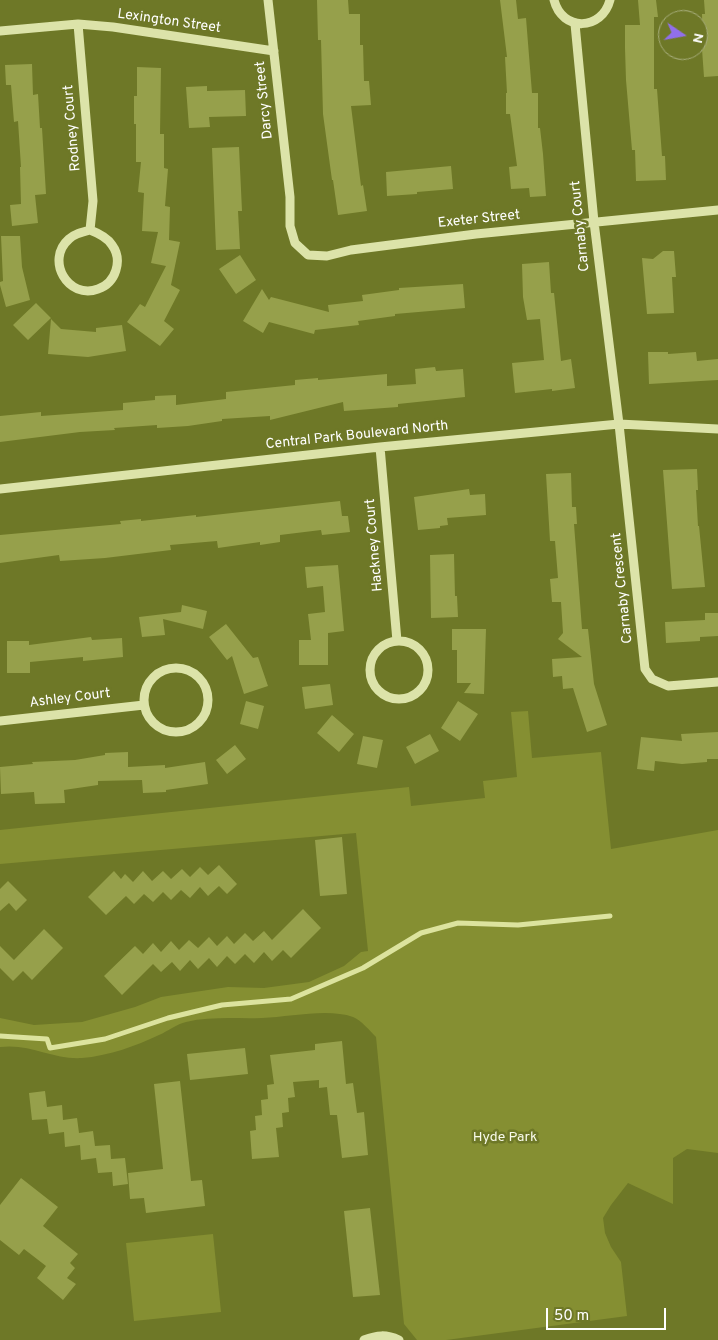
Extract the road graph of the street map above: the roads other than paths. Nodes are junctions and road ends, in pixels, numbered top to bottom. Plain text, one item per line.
1 (268, 0) edge
2 (554, 0) edge
3 (610, 0) edge
4 (78, 24) junction
5 (575, 24) junction
6 (0, 32) edge
7 (274, 50) junction
8 (290, 197) joint
9 (718, 210) edge
10 (594, 222) junction
11 (90, 230) junction
12 (619, 424) junction
13 (718, 429) edge
14 (380, 447) junction
15 (0, 489) edge
16 (397, 641) junction
17 (718, 682) edge
18 (144, 705) junction
19 (0, 721) edge
20 (364, 1340) edge
21 (399, 1340) edge

1 - 7 street, Darcy Street
2 - 5 street
3 - 5 street
4 - 6 street, Lexington Street
4 - 7 street, Lexington Street
4 - 11 street, Rodney Court
5 - 10 street, Carnaby Court
7 - 8 street, Darcy Street
8 - 10 street, Exeter Street
9 - 10 street, Exeter Street
10 - 12 street, Carnaby Court
11 - 11 street
12 - 13 street, Central Park Boulevard North
12 - 14 street, Central Park Boulevard North
12 - 17 street, Carnaby Crescent
14 - 15 street, Central Park Boulevard North
14 - 16 street, Hackney Court
16 - 16 street
18 - 18 street
18 - 19 street, Ashley Court
20 - 21 street

